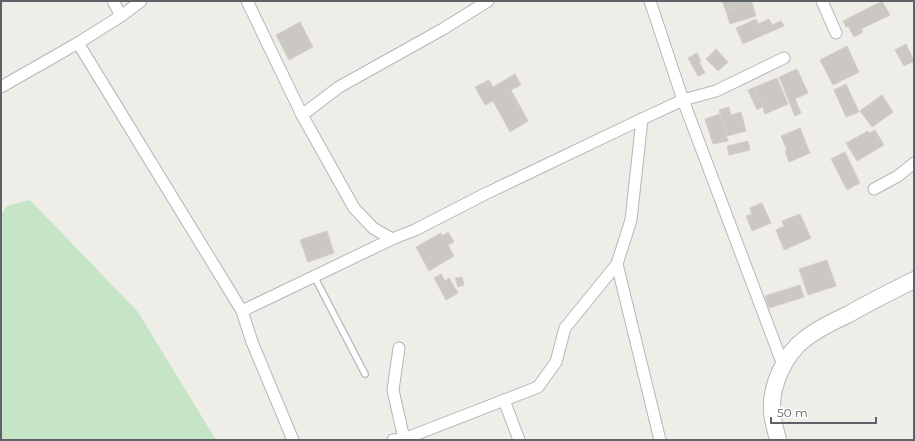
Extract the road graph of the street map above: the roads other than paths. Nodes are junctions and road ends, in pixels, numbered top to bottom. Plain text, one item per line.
1 (113, 1) edge
2 (141, 1) edge
3 (247, 1) edge
4 (488, 1) edge
5 (650, 1) edge
6 (822, 1) edge
7 (121, 16) junction
8 (836, 33) dead end
9 (78, 43) junction
10 (784, 58) dead end
11 (1, 87) edge
12 (683, 100) junction
13 (302, 115) junction
14 (642, 119) junction
15 (914, 163) edge
16 (874, 189) dead end
17 (392, 239) junction
18 (617, 264) junction
19 (314, 276) junction
20 (914, 280) edge
21 (242, 311) junction
22 (400, 348) dead end
23 (783, 365) junction
24 (364, 374) dead end
25 (504, 400) junction
26 (293, 440) edge
27 (401, 440) edge
28 (520, 440) edge
29 (660, 440) edge
30 (778, 440) edge

1 - 7 street
2 - 7 street
3 - 13 street
4 - 13 street
5 - 12 street
6 - 8 street
7 - 9 street
9 - 11 street
9 - 21 street
10 - 12 street
12 - 14 street
12 - 23 street
13 - 17 street
14 - 17 street
14 - 18 street
15 - 16 street
17 - 19 street
18 - 25 street
18 - 29 street
19 - 21 street
19 - 24 lane
20 - 23 street
21 - 26 street
22 - 27 street
23 - 30 street
25 - 27 street
25 - 28 street

